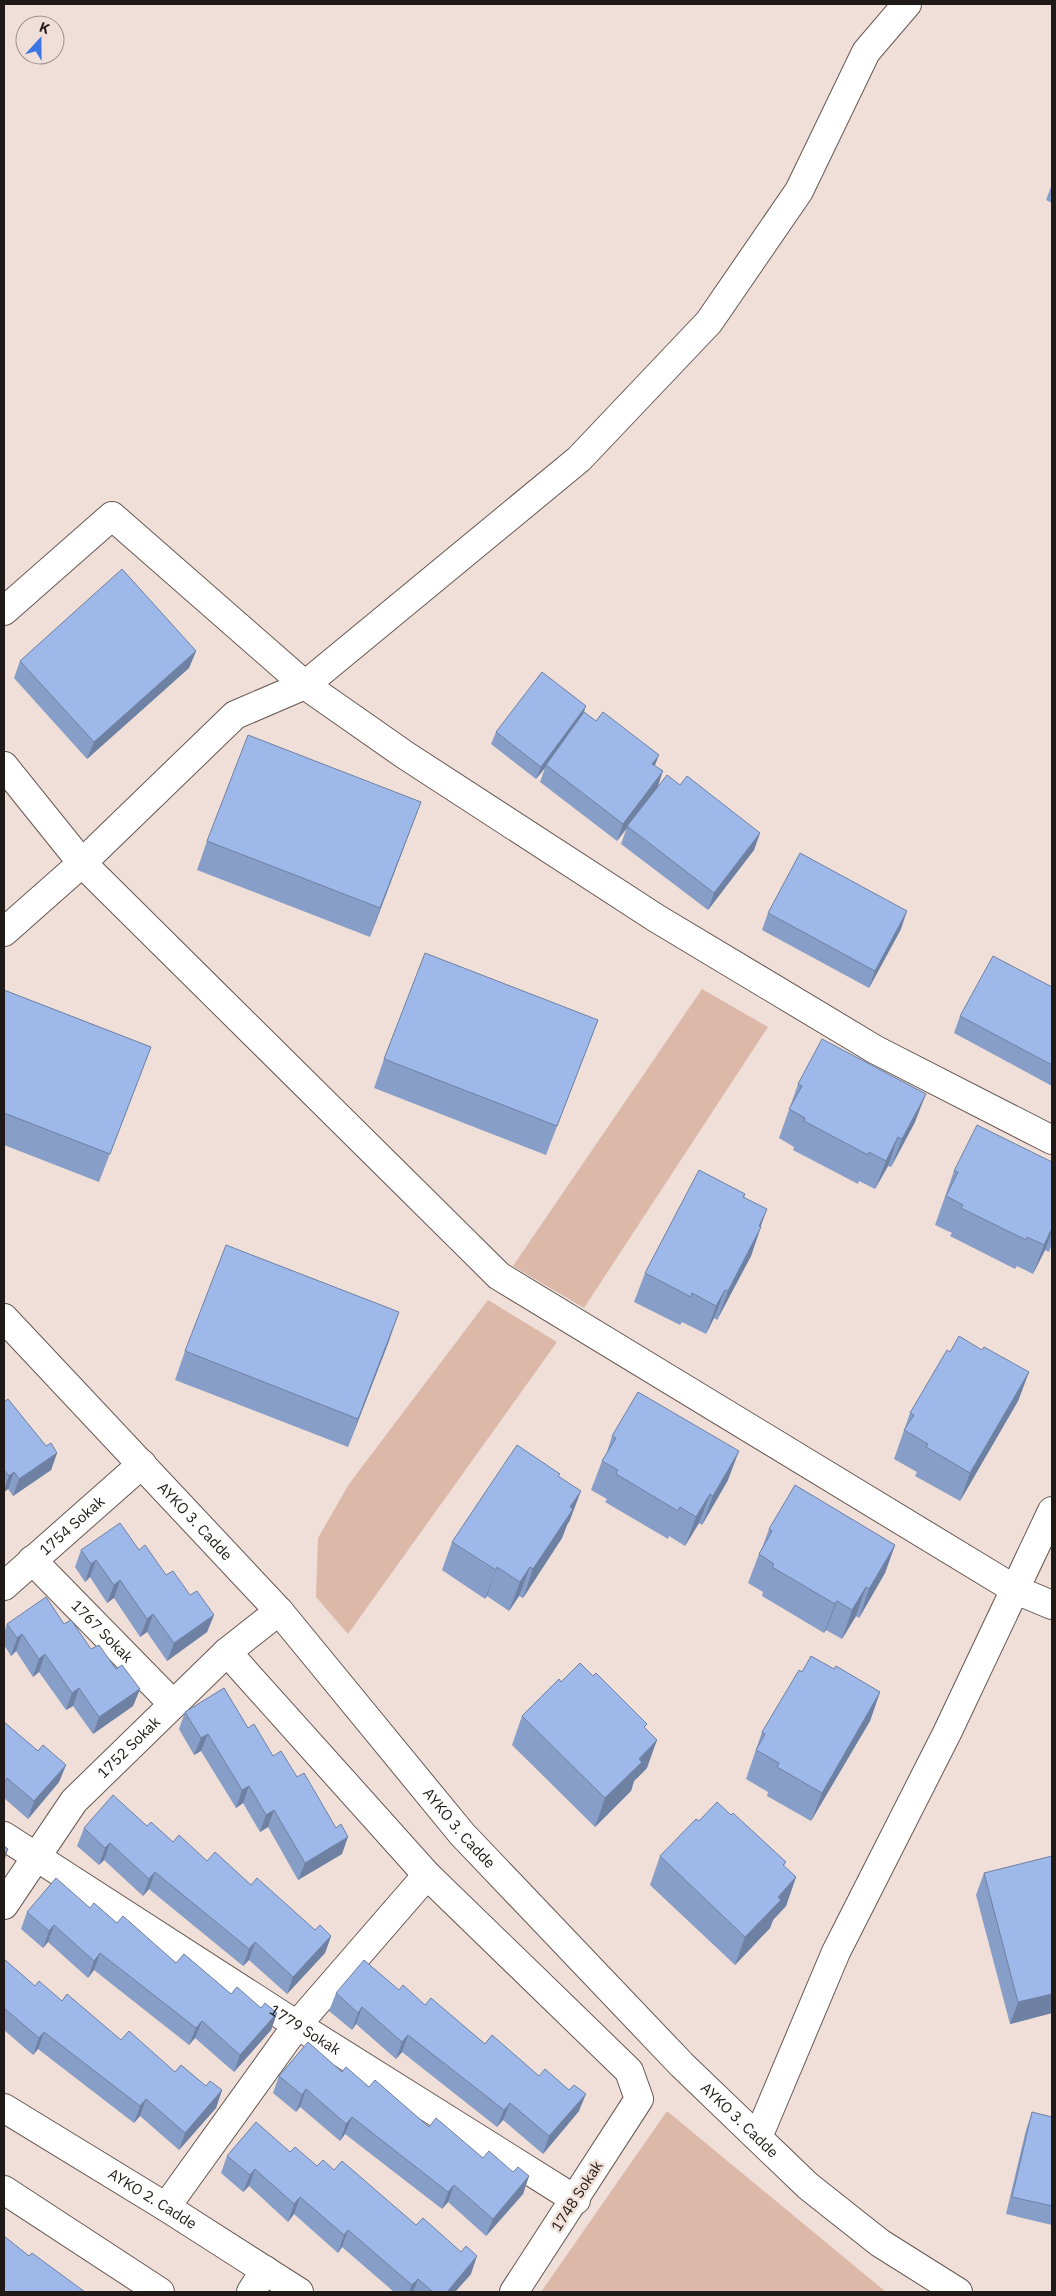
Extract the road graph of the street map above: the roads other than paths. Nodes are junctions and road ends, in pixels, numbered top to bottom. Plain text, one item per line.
1 (907, 4) edge
2 (4, 611) edge
3 (305, 686) junction
4 (4, 766) edge
5 (82, 863) junction
6 (4, 932) edge
7 (1052, 1140) edge
8 (4, 1318) edge
9 (142, 1464) junction
10 (1052, 1512) edge
11 (32, 1560) junction
12 (4, 1586) edge
13 (1016, 1590) junction
14 (1052, 1606) edge
15 (279, 1611) junction
16 (227, 1652) junction
17 (172, 1703) junction
18 (4, 1836) edge
19 (36, 1857) junction
20 (427, 1875) junction
21 (4, 1905) edge
22 (297, 2025) junction
23 (4, 2108) edge
24 (758, 2138) junction
25 (4, 2190) edge
26 (576, 2200) junction
27 (166, 2206) junction
28 (258, 2281) edge
29 (160, 2292) edge
30 (299, 2292) edge
31 (514, 2292) edge
32 (958, 2292) edge

1 - 3 street
2 - 3 street
3 - 5 street
3 - 7 street
4 - 5 street
5 - 6 street
5 - 13 street
8 - 9 street, AYKO 3. Cadde
9 - 11 street, 1754 Sokak
9 - 15 street, AYKO 3. Cadde
10 - 13 street
11 - 12 street, 1754 Sokak
11 - 17 street, 1767 Sokak
13 - 14 street
13 - 24 street
15 - 16 street, 1752 Sokak
15 - 24 street, AYKO 3. Cadde
16 - 17 street, 1752 Sokak
16 - 20 street
17 - 19 street, 1752 Sokak
18 - 19 street, 1779 Sokak
19 - 21 street, 1752 Sokak
19 - 22 street, 1779 Sokak
20 - 22 street
20 - 26 street, 1748 Sokak
22 - 26 street, 1779 Sokak
22 - 27 street
23 - 27 street, AYKO 2. Cadde
24 - 32 street, AYKO 3. Cadde
25 - 29 street
26 - 31 street, 1748 Sokak
27 - 28 street, AYKO 2. Cadde
28 - 30 street, AYKO 2. Cadde

